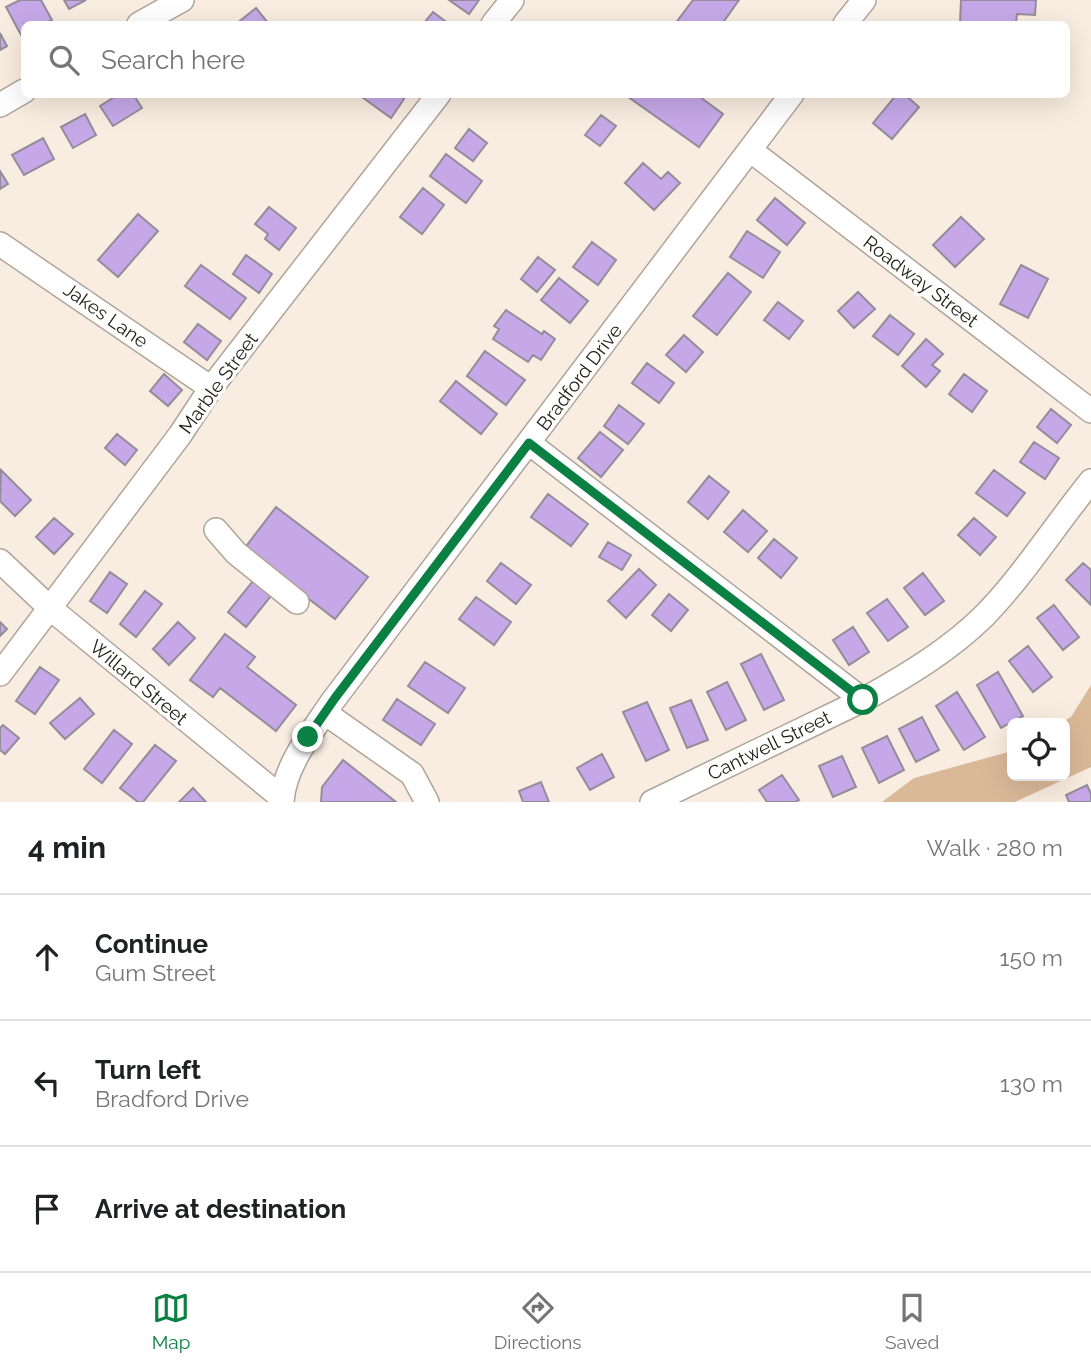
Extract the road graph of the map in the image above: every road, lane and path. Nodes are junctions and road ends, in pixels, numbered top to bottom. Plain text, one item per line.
1 (182, 0) edge
2 (512, 0) edge
3 (864, 0) edge
4 (144, 21) edge
5 (495, 21) edge
6 (847, 21) edge
7 (21, 93) edge
8 (436, 98) edge
9 (789, 98) edge
10 (0, 105) edge
11 (750, 150) junction
12 (0, 243) edge
13 (211, 388) junction
14 (1091, 411) edge
15 (529, 443) junction
16 (1091, 481) edge
17 (216, 530) dead end
18 (0, 561) edge
19 (297, 602) dead end
20 (51, 609) junction
21 (0, 674) edge
22 (863, 700) junction
23 (325, 713) junction
24 (282, 800) edge
25 (427, 802) edge
26 (652, 802) edge

1 - 4 street
2 - 5 street
3 - 6 street
7 - 10 street
8 - 13 street, Marble Street
9 - 11 street, Bradford Drive
11 - 14 street, Roadway Street
11 - 15 street, Bradford Drive
12 - 13 street, Jakes Lane
13 - 20 street, Marble Street
15 - 22 street
15 - 23 street, Bradford Drive
16 - 22 street, Cantwell Street
17 - 19 street
18 - 20 street, Willard Street
20 - 21 street, Marble Street
20 - 24 street, Willard Street
22 - 26 street, Cantwell Street
23 - 24 street, Bradford Drive
23 - 25 street

